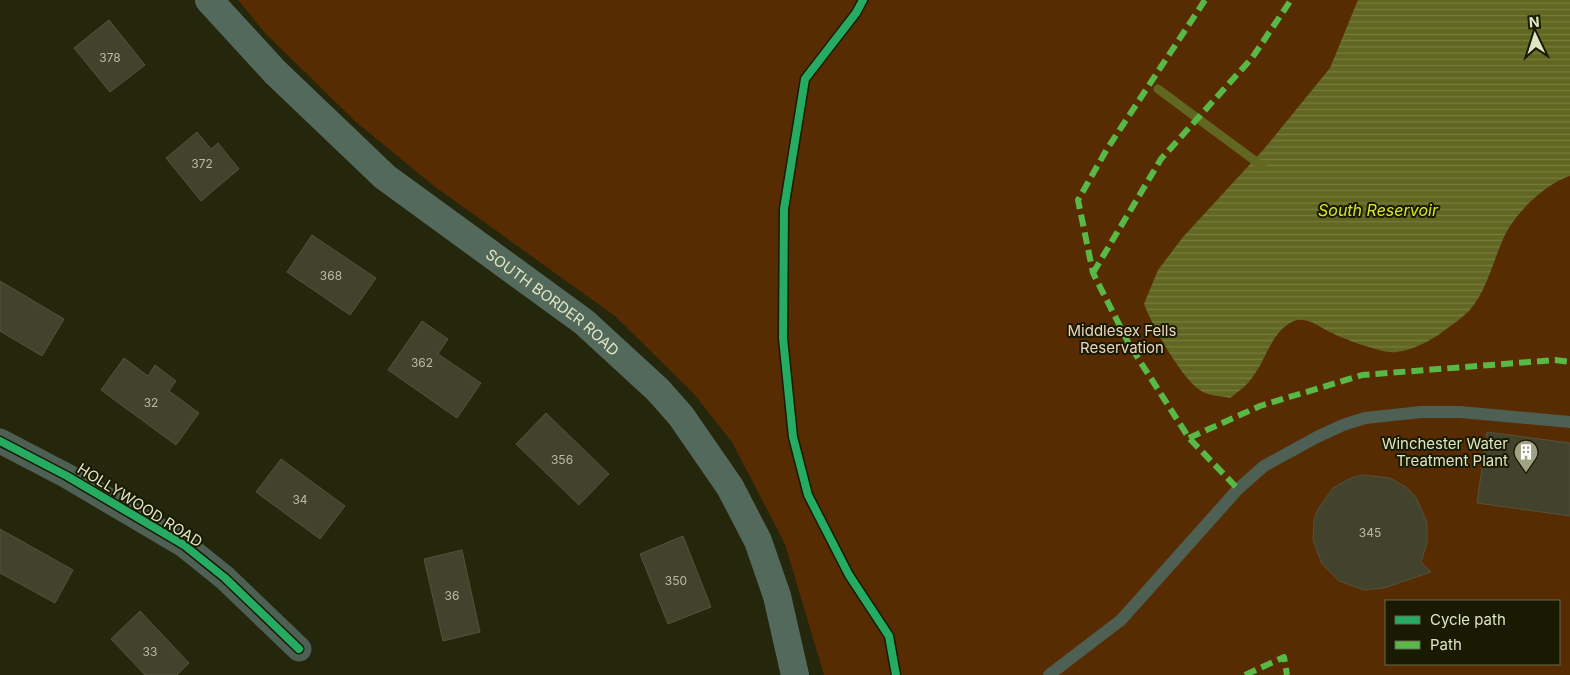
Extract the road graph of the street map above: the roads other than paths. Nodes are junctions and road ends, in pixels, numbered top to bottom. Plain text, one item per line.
1 (209, 0) edge
2 (1570, 422) edge
3 (0, 441) edge
4 (299, 649) dead end
5 (795, 675) edge
6 (1049, 675) edge

1 - 5 main road, SOUTH BORDER ROAD
2 - 6 lane
3 - 4 street, HOLLYWOOD ROAD

